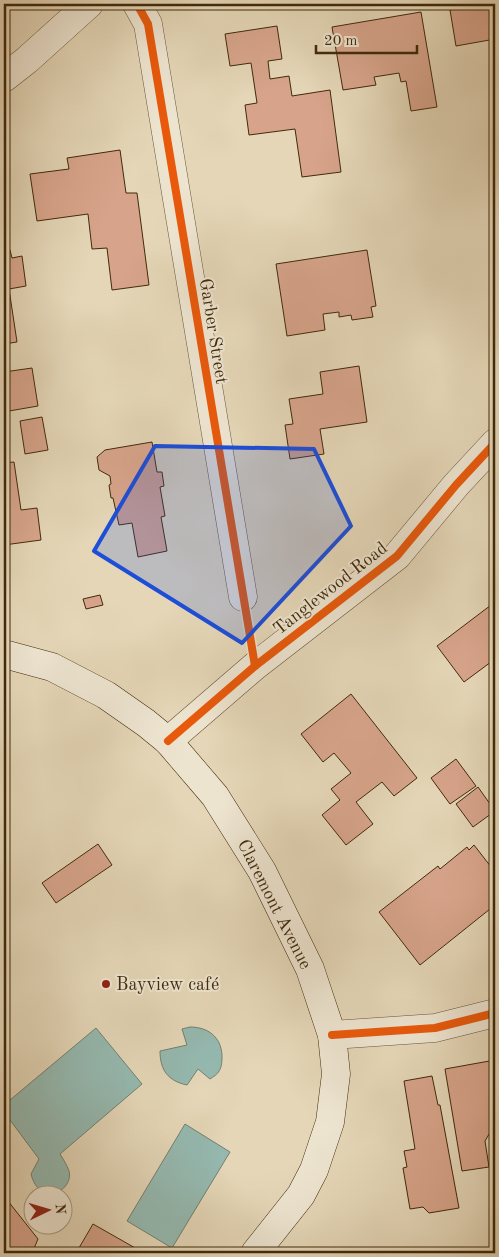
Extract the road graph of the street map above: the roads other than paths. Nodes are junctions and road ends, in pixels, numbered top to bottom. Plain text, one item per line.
1 (89, 4) edge
2 (137, 4) edge
3 (4, 78) edge
4 (495, 443) edge
5 (243, 597) dead end
6 (4, 654) edge
7 (168, 741) junction
8 (495, 1013) edge
9 (332, 1035) junction
10 (255, 1253) edge

1 - 3 street
2 - 5 street, Garber Street
4 - 7 street, Tanglewood Road
6 - 7 street, Claremont Avenue
7 - 9 street, Claremont Avenue
8 - 9 street
9 - 10 street, Claremont Avenue

